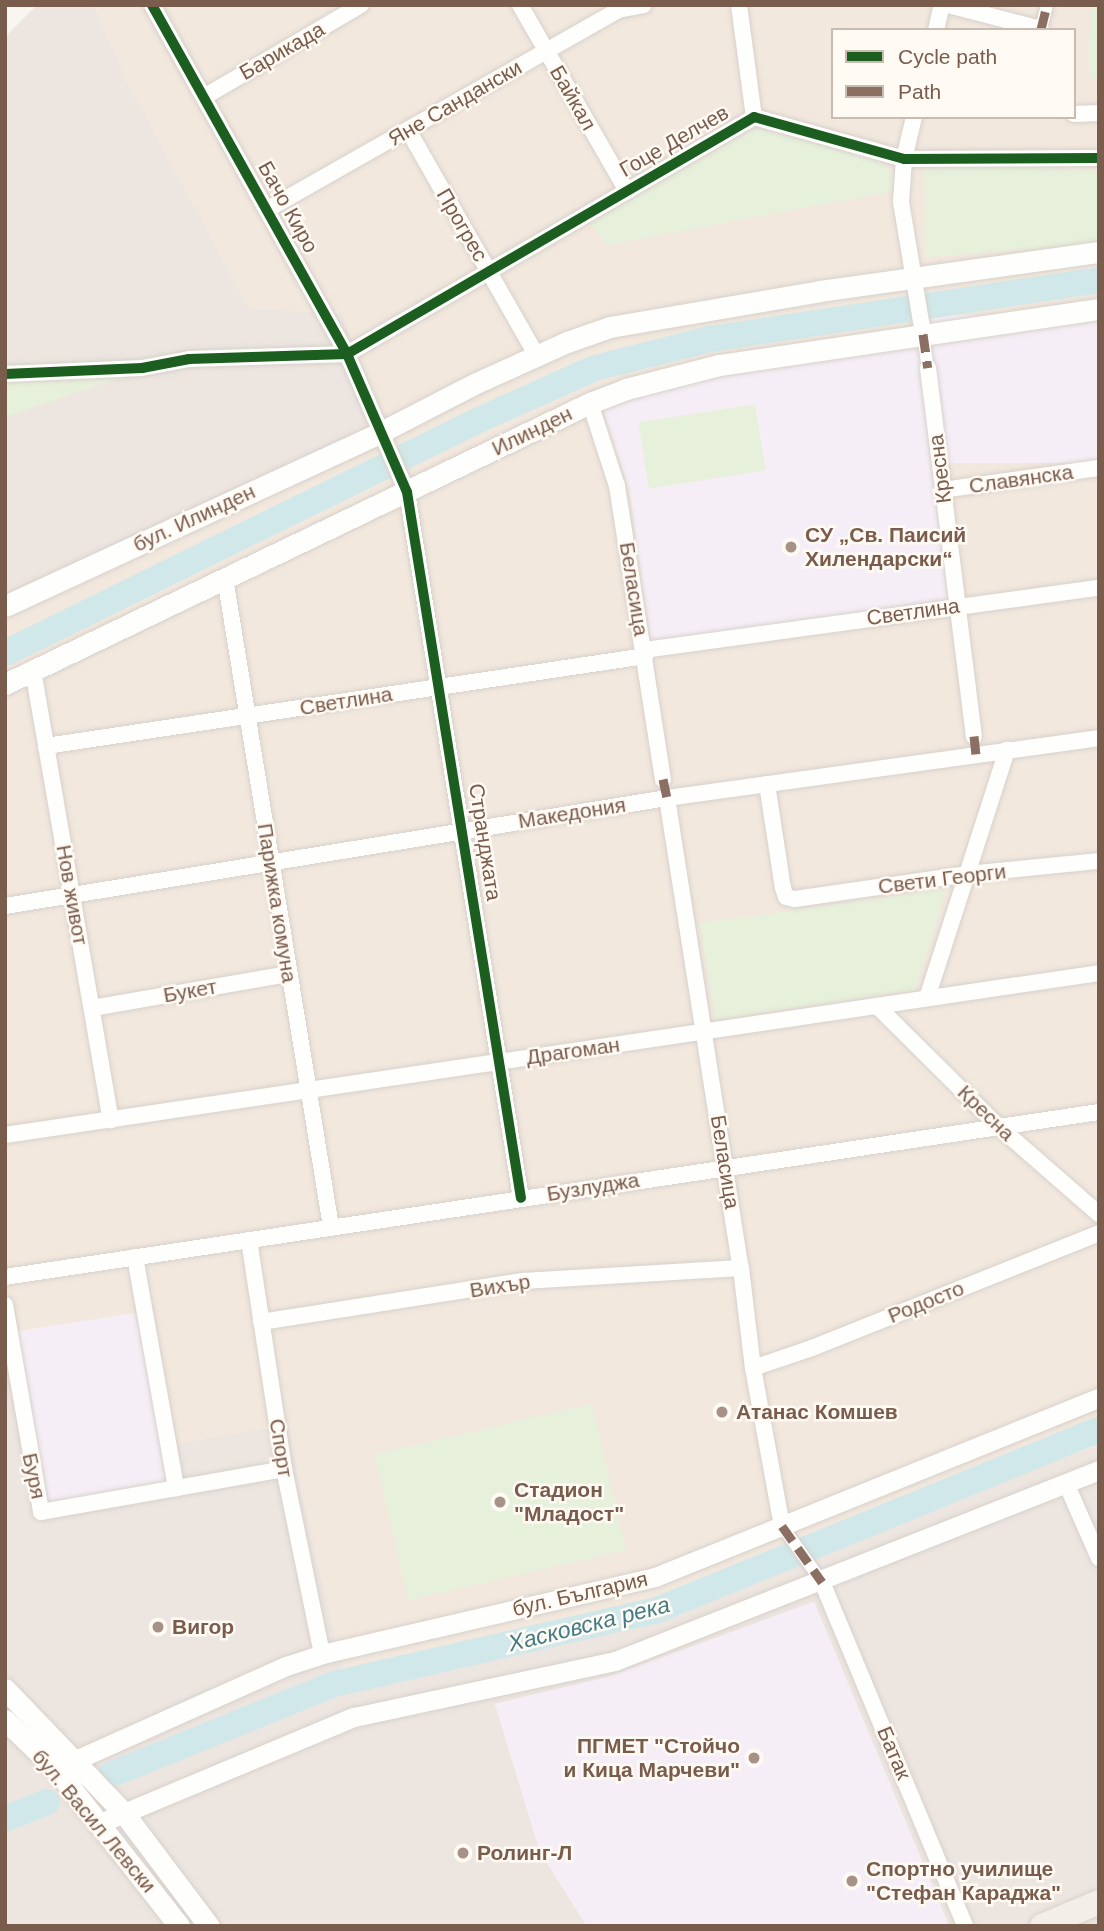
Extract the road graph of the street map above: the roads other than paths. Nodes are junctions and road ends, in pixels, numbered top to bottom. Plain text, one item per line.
1 (152, 5) edge
2 (361, 5) edge
3 (520, 5) edge
4 (642, 5) edge
5 (739, 5) edge
6 (942, 5) edge
7 (948, 5) edge
8 (1046, 5) edge
9 (341, 10) edge
10 (936, 28) edge
11 (1037, 28) edge
12 (1041, 28) edge
13 (546, 51) junction
14 (204, 97) junction
15 (1099, 113) edge
16 (1076, 114) edge
17 (754, 117) junction
18 (914, 119) edge
19 (408, 130) junction
20 (1099, 158) edge
21 (904, 159) junction
22 (627, 191) junction
23 (268, 209) junction
24 (1099, 252) edge
25 (488, 271) junction
26 (915, 284) junction
27 (1099, 309) edge
28 (922, 327) junction
29 (347, 354) junction
30 (537, 356) junction
31 (928, 368) joint
32 (5, 374) edge
33 (590, 403) junction
34 (383, 430) junction
35 (392, 453) joint
36 (1099, 468) edge
37 (942, 490) junction
38 (407, 492) junction
39 (225, 578) junction
40 (1099, 588) edge
41 (5, 606) edge
42 (957, 606) junction
43 (645, 653) junction
44 (33, 670) junction
45 (5, 684) edge
46 (440, 687) junction
47 (248, 716) junction
48 (974, 736) joint
49 (1099, 738) edge
50 (46, 746) junction
51 (1007, 750) junction
52 (976, 755) junction
53 (663, 779) joint
54 (767, 785) junction
55 (667, 798) junction
56 (463, 831) junction
57 (1099, 861) edge
58 (271, 863) junction
59 (968, 874) junction
60 (72, 895) junction
61 (5, 906) edge
62 (1099, 973) edge
63 (289, 974) junction
64 (927, 998) junction
65 (877, 1006) junction
66 (92, 1008) junction
67 (704, 1033) junction
68 (500, 1062) junction
69 (308, 1091) junction
70 (1099, 1112) edge
71 (111, 1120) junction
72 (998, 1126) junction
73 (5, 1135) edge
74 (725, 1166) junction
75 (521, 1198) junction
76 (1099, 1214) edge
77 (331, 1227) junction
78 (1099, 1233) edge
79 (249, 1240) junction
80 (135, 1257) junction
81 (741, 1268) junction
82 (5, 1277) edge
83 (5, 1306) edge
84 (261, 1322) junction
85 (752, 1367) junction
86 (1099, 1398) edge
87 (284, 1469) junction
88 (1099, 1470) edge
89 (1066, 1483) junction
90 (176, 1488) junction
91 (782, 1526) junction
92 (1099, 1558) edge
93 (822, 1582) junction
94 (322, 1654) junction
95 (5, 1689) edge
96 (5, 1720) edge
97 (75, 1760) junction
98 (56, 1769) junction
99 (123, 1812) junction
100 (100, 1823) junction
101 (1098, 1902) edge
102 (178, 1926) edge
103 (209, 1926) edge
104 (965, 1926) edge
105 (1042, 1926) edge

1 - 14 street, Бачо Киро
2 - 9 street, Барикада
3 - 13 street, Байкал
4 - 13 street, Яне Сандански
5 - 17 street
6 - 10 street
7 - 11 street
8 - 12 street
9 - 14 street, Барикада
13 - 19 street, Яне Сандански
13 - 22 street, Байкал
14 - 23 street, Бачо Киро
15 - 16 street
17 - 21 street, Гоце Делчев
17 - 22 street, Гоце Делчев
18 - 21 street
19 - 23 street, Яне Сандански
19 - 25 street, Прогрес
20 - 21 street, Гоце Делчев
21 - 26 street
22 - 25 street, Гоце Делчев
23 - 29 street, Бачо Киро
24 - 26 main road
25 - 29 street, Гоце Делчев
25 - 30 street, Прогрес
26 - 28 street
26 - 30 main road
27 - 28 main road, Илинден
28 - 31 street
28 - 33 main road, Илинден
29 - 32 street
29 - 34 street, Бачо Киро
30 - 34 main road
31 - 37 street, Кресна
33 - 38 main road, Илинден
33 - 43 street, Беласица
34 - 35 street, Бачо Киро
34 - 41 main road, бул. Илинден
35 - 38 street, Странджата
36 - 37 street, Славянска
37 - 42 street, Кресна
38 - 39 main road, Илинден
38 - 46 street, Странджата
39 - 44 main road, Илинден
39 - 47 street, Парижка комуна
40 - 42 street, Светлина
42 - 43 street, Светлина
42 - 48 street, Кресна
43 - 46 street, Светлина
43 - 53 street, Беласица
44 - 45 main road, Илинден
44 - 50 street, Нов живот
46 - 47 street, Светлина
46 - 56 street, Странджата
47 - 50 street, Светлина
47 - 58 street, Парижка комуна
48 - 52 street
49 - 51 street, Македония
50 - 60 street, Нов живот
51 - 52 street, Македония
51 - 59 street
52 - 54 street, Македония
53 - 55 street
54 - 55 street, Македония
54 - 59 street, Свети Георги
55 - 56 street, Македония
55 - 67 street, Беласица
56 - 58 street, Македония
56 - 68 street, Странджата
57 - 59 street, Свети Георги
58 - 60 street, Македония
58 - 63 street, Парижка комуна
59 - 64 street
60 - 61 street, Македония
60 - 66 street, Нов живот
62 - 64 street, Драгоман
63 - 66 street, Букет
63 - 69 street, Парижка комуна
64 - 65 street, Драгоман
65 - 67 street, Драгоман
65 - 72 street, Кресна
66 - 71 street, Нов живот
67 - 68 street, Драгоман
67 - 74 street, Беласица
68 - 69 street, Драгоман
68 - 75 street, Странджата
69 - 71 street, Драгоман
69 - 77 street, Парижка комуна
70 - 72 street, Бузлуджа
71 - 73 street, Драгоман
72 - 74 street, Бузлуджа
72 - 76 street, Кресна
74 - 75 street, Бузлуджа
74 - 81 street, Беласица
75 - 77 street, Бузлуджа
77 - 79 street, Бузлуджа
78 - 85 street, Родосто
79 - 80 street, Бузлуджа
79 - 84 street, Спорт
80 - 82 street, Бузлуджа
80 - 90 street
81 - 84 street, Вихър
81 - 85 street, Беласица
83 - 90 street, Буря
84 - 87 street, Спорт
85 - 91 street, Беласица
86 - 91 street, бул. България
87 - 90 street, Буря
87 - 94 street, Спорт
88 - 89 street
89 - 92 street
89 - 93 street
91 - 93 street
91 - 94 street, бул. България
93 - 99 street
93 - 104 street, Батак
94 - 97 street, бул. България
95 - 97 main road, бул. Васил Левски
96 - 98 main road, бул. Васил Левски
97 - 98 street, бул. България
97 - 99 main road, бул. Васил Левски
98 - 100 main road, бул. Васил Левски
99 - 100 street
99 - 103 main road, бул. Васил Левски
100 - 102 main road, бул. Васил Левски
101 - 105 main road

